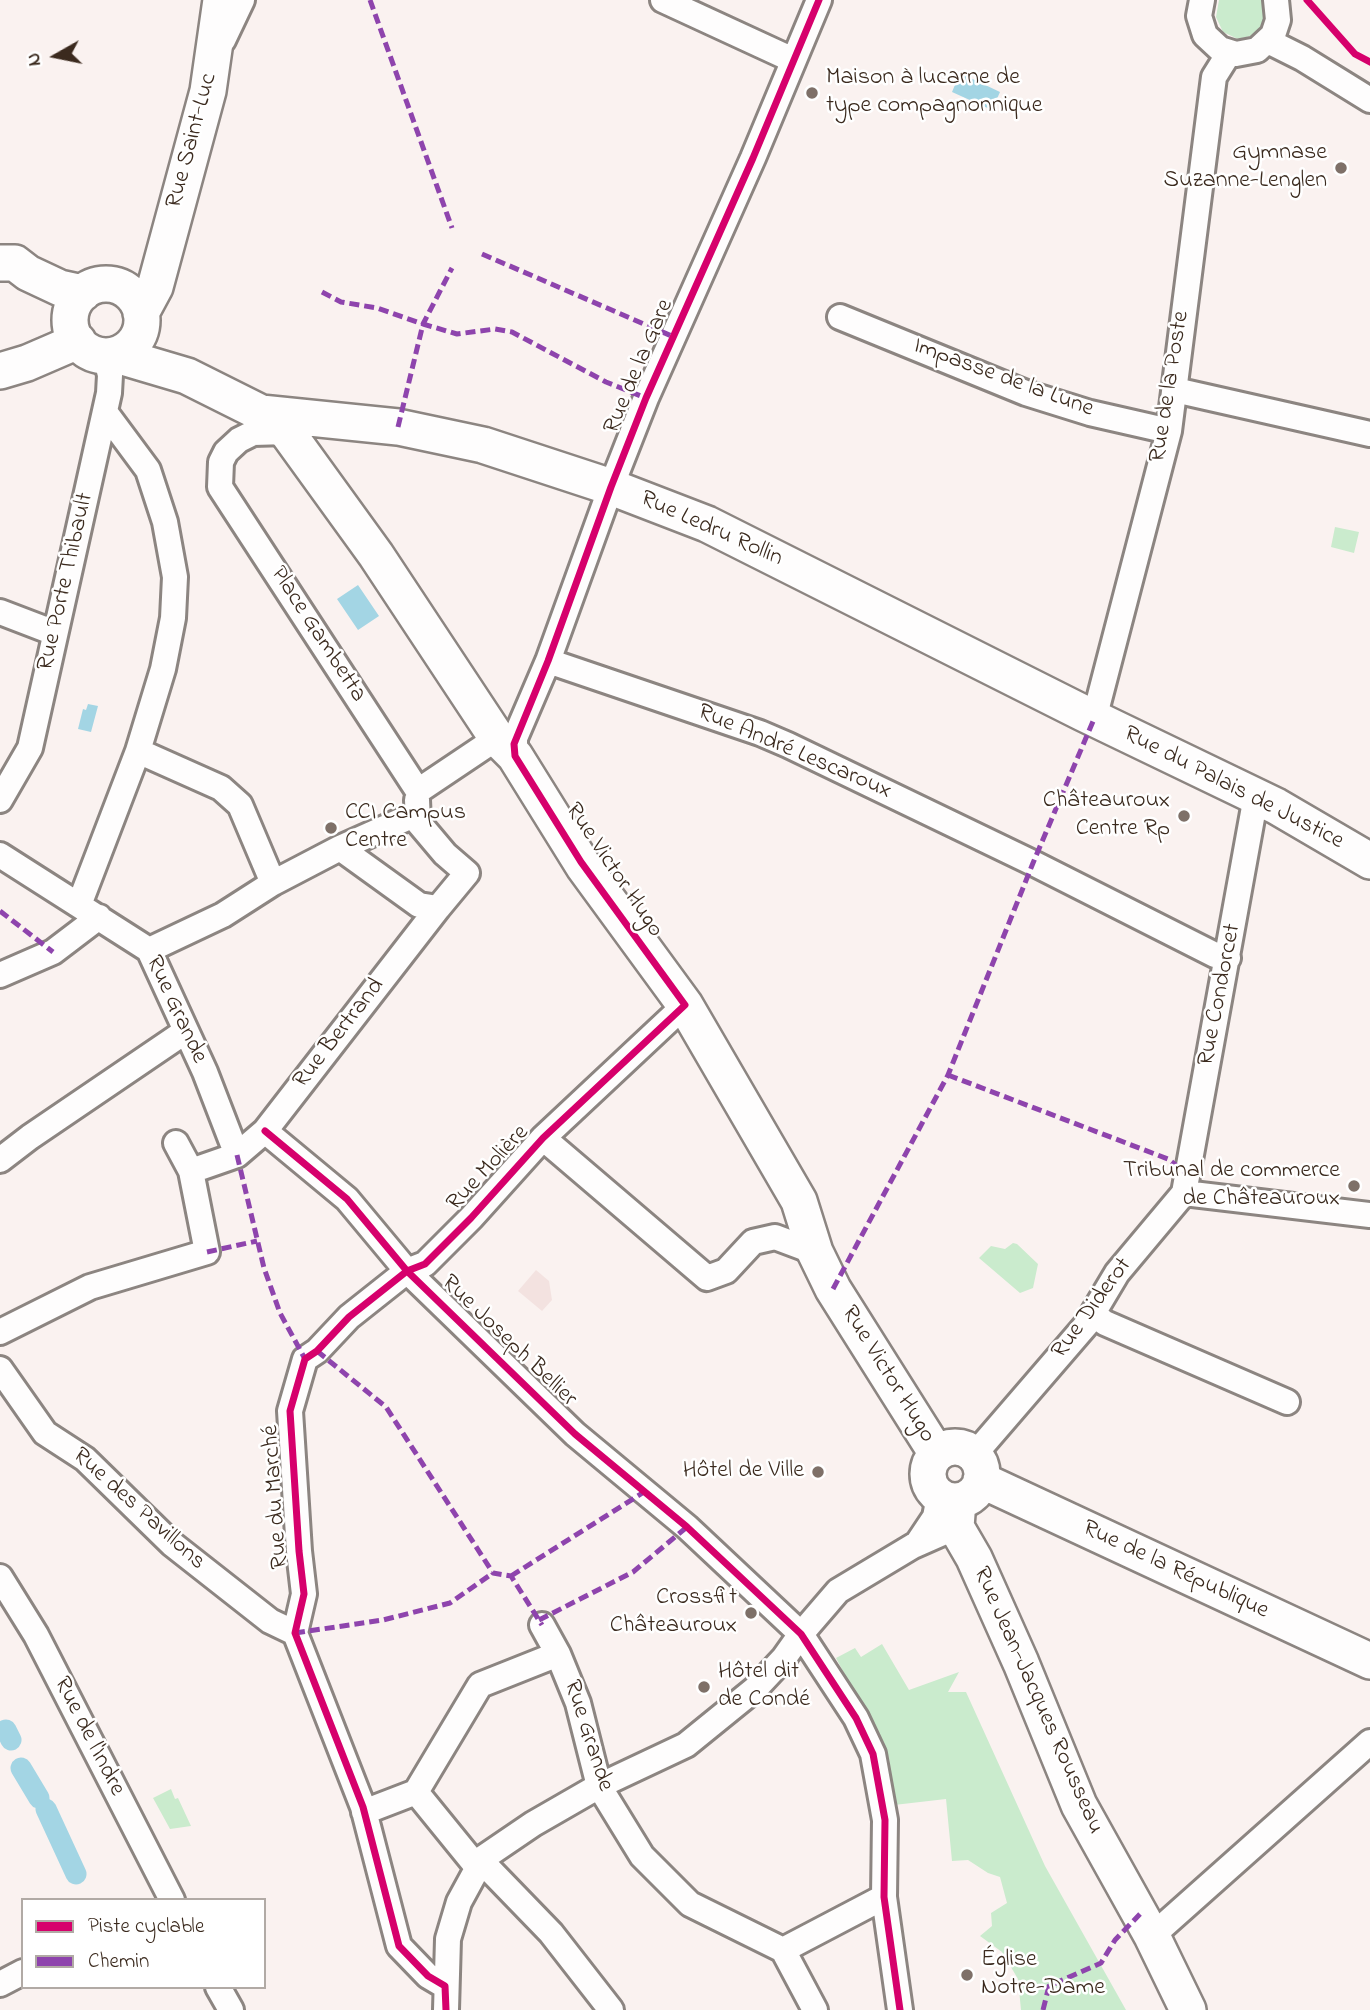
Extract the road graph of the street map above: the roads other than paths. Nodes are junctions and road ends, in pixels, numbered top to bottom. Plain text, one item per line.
1 (221, 0) edge
2 (242, 0) edge
3 (663, 0) edge
4 (819, 0) edge
5 (1276, 0) edge
6 (1194, 3) edge
7 (1268, 41) junction
8 (1229, 53) junction
9 (214, 59) junction
10 (793, 60) junction
11 (1370, 100) edge
12 (171, 223) junction
13 (0, 264) edge
14 (98, 289) junction
15 (840, 317) dead end
16 (116, 339) junction
17 (0, 371) edge
18 (1175, 390) junction
19 (105, 412) junction
20 (274, 422) junction
21 (1168, 430) junction
22 (1370, 434) edge
23 (611, 487) junction
24 (0, 612) edge
25 (55, 633) junction
26 (548, 661) junction
27 (1094, 719) junction
28 (506, 747) junction
29 (138, 751) junction
30 (1256, 796) junction
31 (0, 800) edge
32 (410, 809) junction
33 (430, 839) joint
34 (340, 848) junction
35 (0, 855) edge
36 (1370, 861) edge
37 (274, 883) junction
38 (438, 908) junction
39 (89, 911) junction
40 (149, 950) junction
41 (1228, 958) junction
42 (0, 975) edge
43 (685, 1005) junction
44 (186, 1031) junction
45 (265, 1131) junction
46 (543, 1138) junction
47 (176, 1143) dead end
48 (237, 1155) junction
49 (0, 1160) edge
50 (191, 1171) junction
51 (1184, 1193) junction
52 (1370, 1215) edge
53 (815, 1252) junction
54 (407, 1271) junction
55 (1093, 1314) junction
56 (0, 1332) edge
57 (311, 1355) joint
58 (0, 1369) edge
59 (1287, 1402) dead end
60 (937, 1454) joint
61 (961, 1498) junction
62 (916, 1545) junction
63 (0, 1577) edge
64 (542, 1625) dead end
65 (295, 1633) junction
66 (801, 1634) junction
67 (558, 1654) junction
68 (1370, 1661) edge
69 (1370, 1742) edge
70 (599, 1786) junction
71 (416, 1792) junction
72 (364, 1812) junction
73 (477, 1867) junction
74 (165, 1897) edge
75 (884, 1898) junction
76 (1152, 1936) junction
77 (783, 1950) junction
78 (21, 1973) edge
79 (0, 1984) edge
80 (219, 1989) edge
81 (446, 1998) edge
82 (231, 2010) edge
83 (611, 2010) edge
84 (816, 2010) edge
85 (900, 2010) edge
86 (1188, 2010) edge

1 - 9 main road, Rue Saint-Luc
2 - 9 street, Rue Saint-Luc
3 - 10 street
4 - 10 street, Rue de la Gare
5 - 7 street
6 - 8 street
7 - 8 street
7 - 11 street
8 - 18 street, Rue de la Poste
9 - 12 main road, Rue Saint-Luc
10 - 23 street, Rue de la Gare
12 - 14 main road, Rue Saint-Luc
12 - 16 main road, Rue Saint-Luc
13 - 14 main road
14 - 16 main road
14 - 16 main road
15 - 21 street, Impasse de la Lune
16 - 17 main road
16 - 19 street, Rue Porte Thibault
16 - 20 main road
18 - 21 street, Rue de la Poste
18 - 22 street
19 - 25 street, Rue Porte Thibault
19 - 29 street
20 - 23 main road, Rue Ledru Rollin
20 - 28 main road
20 - 32 street, Place Gambetta
21 - 27 street, Rue de la Poste
23 - 26 street, Rue de la Gare
23 - 27 main road, Rue Ledru Rollin
24 - 25 street
25 - 31 street, Rue Porte Thibault
26 - 28 street, Rue de la Gare
26 - 41 street, Rue André Lescaroux
27 - 30 main road, Rue du Palais de Justice
28 - 32 street
28 - 43 main road, Rue Victor Hugo
29 - 37 street
29 - 39 street
30 - 36 main road, Rue du Palais de Justice
30 - 41 street, Rue Condorcet
32 - 33 street, Place Gambetta
32 - 34 street
33 - 38 street, Rue Bertrand
34 - 37 street
34 - 38 street
35 - 39 street, Rue Grande
37 - 40 street
38 - 45 street, Rue Bertrand
39 - 40 street, Rue Grande
39 - 42 street
40 - 44 street, Rue Grande
41 - 51 street, Rue Condorcet
43 - 46 street, Rue Molière
43 - 53 main road, Rue Victor Hugo
44 - 48 street, Rue Grande
44 - 49 street
45 - 48 street, Rue Bertrand
45 - 54 street, Rue Joseph Bellier
46 - 53 street
46 - 54 street, Rue Molière
47 - 50 street
48 - 50 street
50 - 56 street
51 - 52 street
51 - 55 street, Rue Diderot
53 - 60 main road, Rue Victor Hugo
54 - 57 street, Rue Molière
54 - 66 street, Rue Joseph Bellier
55 - 59 street
55 - 61 street, Rue Diderot
57 - 65 street, Rue du Marché
58 - 65 street, Rue des Pavillons
60 - 61 main road, Rue Jean-Jacques Rousseau
61 - 62 street
61 - 62 street
61 - 68 main road, Rue de la République
61 - 76 main road, Rue Jean-Jacques Rousseau
62 - 66 street
63 - 74 street, Rue de l'Indre
64 - 67 street, Rue Grande
65 - 72 street
66 - 70 street
66 - 75 street, Rue Joseph Bellier
67 - 70 street, Rue Grande
67 - 71 street
69 - 76 street
70 - 73 street
70 - 77 street, Rue Grande
71 - 72 street
71 - 73 street
72 - 81 street
73 - 81 street
73 - 83 street
75 - 77 street
75 - 85 street, Rue Joseph Bellier
76 - 86 main road, Rue Jean-Jacques Rousseau
77 - 84 street
78 - 79 street
80 - 82 street

